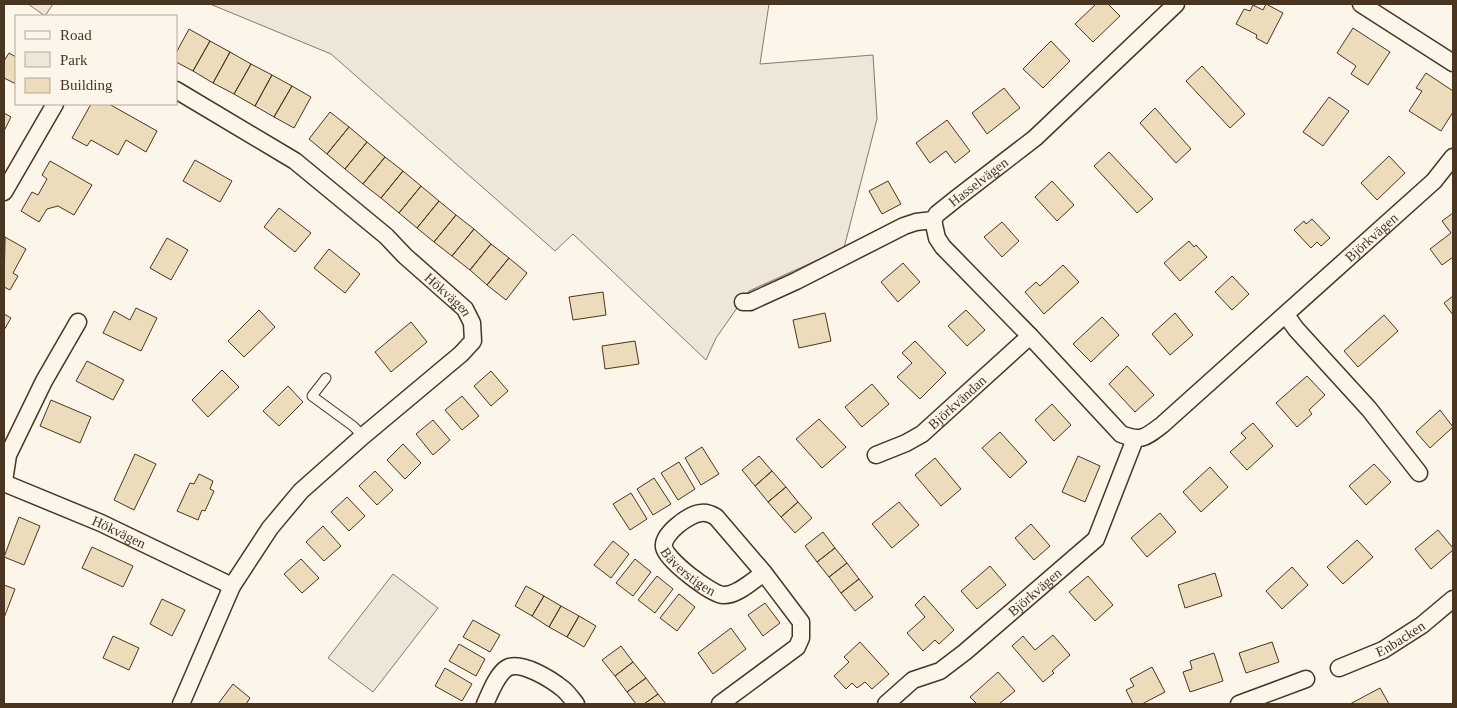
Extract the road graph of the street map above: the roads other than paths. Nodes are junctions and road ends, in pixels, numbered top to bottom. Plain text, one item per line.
1 (1176, 4) edge
2 (1361, 4) edge
3 (1453, 63) edge
4 (178, 91) edge
5 (53, 105) edge
6 (1453, 157) edge
7 (4, 192) edge
8 (933, 220) junction
9 (743, 302) dead end
10 (1286, 315) junction
11 (78, 322) dead end
12 (1030, 336) junction
13 (326, 378) dead end
14 (363, 436) junction
15 (1135, 439) junction
16 (876, 455) dead end
17 (1419, 473) dead end
18 (4, 482) edge
19 (764, 573) junction
20 (232, 586) junction
21 (1453, 599) edge
22 (1339, 668) dead end
23 (1306, 679) dead end
24 (1255, 698) junction
25 (181, 704) edge
26 (485, 704) edge
27 (575, 704) edge
28 (720, 704) edge
29 (886, 704) edge
30 (1239, 704) edge
31 (1281, 704) edge

1 - 8 street, Hasselvägen
2 - 3 street
4 - 14 street, Hökvägen
5 - 7 street
6 - 10 street, Björkvägen
8 - 9 street
8 - 12 street
10 - 15 street, Björkvägen
10 - 17 street
11 - 18 street, Hökvägen
12 - 15 street
12 - 16 street, Björkvändan
13 - 14 lane
14 - 20 street, Hökvägen
15 - 29 street, Björkvägen
18 - 20 street, Hökvägen
19 - 19 street, Bäverstigen
19 - 28 street, Bäverstigen
20 - 25 street, Hökvägen
21 - 22 street, Enbacken
23 - 24 street
24 - 30 street
24 - 31 street
26 - 27 street

